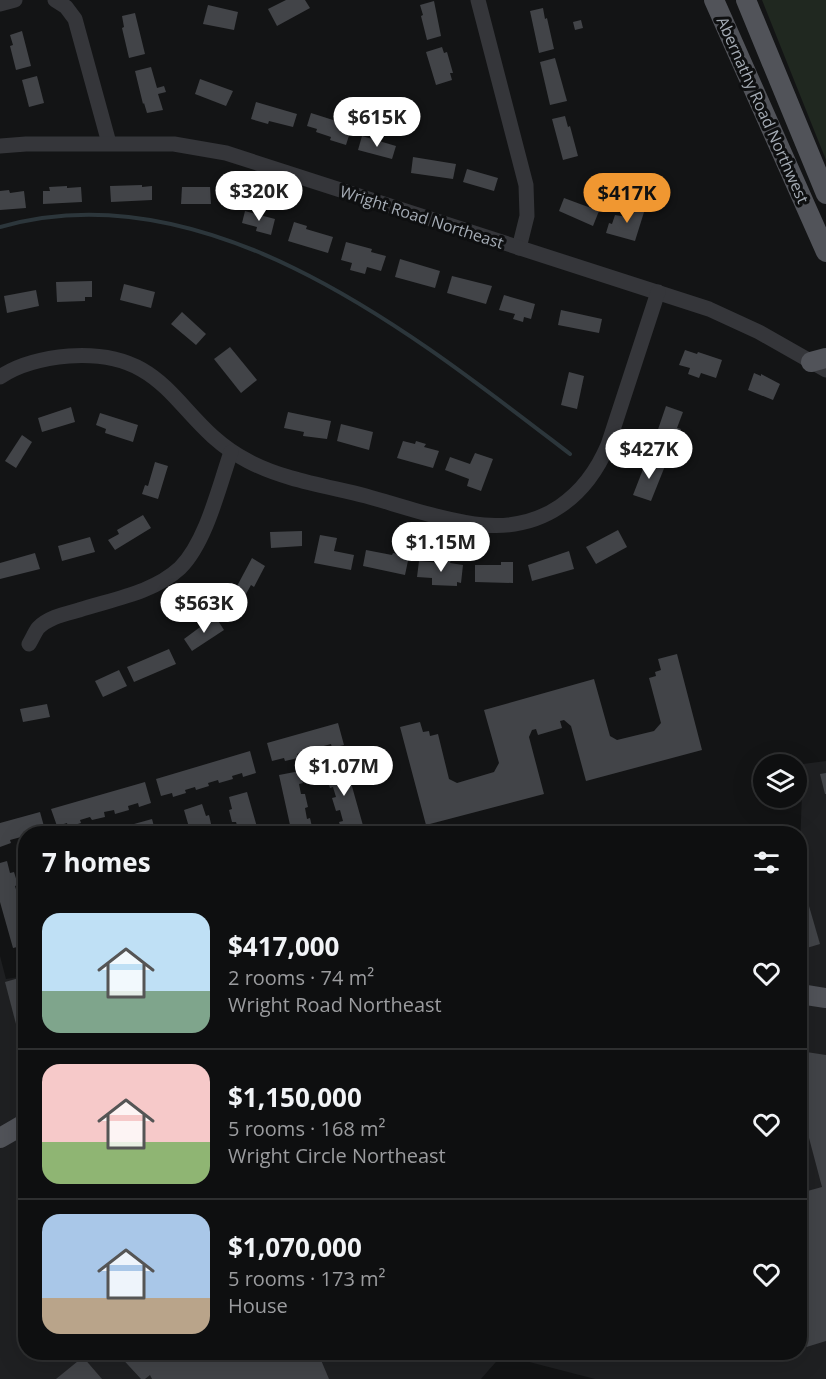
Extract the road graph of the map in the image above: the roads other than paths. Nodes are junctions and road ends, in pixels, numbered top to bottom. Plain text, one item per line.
1 (15, 0) edge
2 (55, 0) edge
3 (478, 0) edge
4 (714, 0) edge
5 (746, 0) edge
6 (0, 4) edge
7 (109, 143) junction
8 (0, 146) edge
9 (826, 194) edge
10 (519, 248) junction
11 (826, 252) edge
12 (658, 292) junction
13 (821, 363) edge
14 (0, 377) edge
15 (231, 452) junction
16 (29, 644) dead end
17 (807, 995) edge
18 (826, 998) edge
19 (18, 1128) edge
20 (0, 1138) edge

1 - 6 street
2 - 7 street
3 - 10 street
4 - 11 main road, Abernathy Road Northwest
5 - 9 main road, Abernathy Road Northwest
7 - 8 street, Wright Road Northeast
7 - 10 street, Wright Road Northeast
10 - 12 street, Wright Road Northeast
12 - 13 street, Wright Road Northeast
12 - 15 street
14 - 15 street
15 - 16 street
17 - 18 main road
19 - 20 main road

